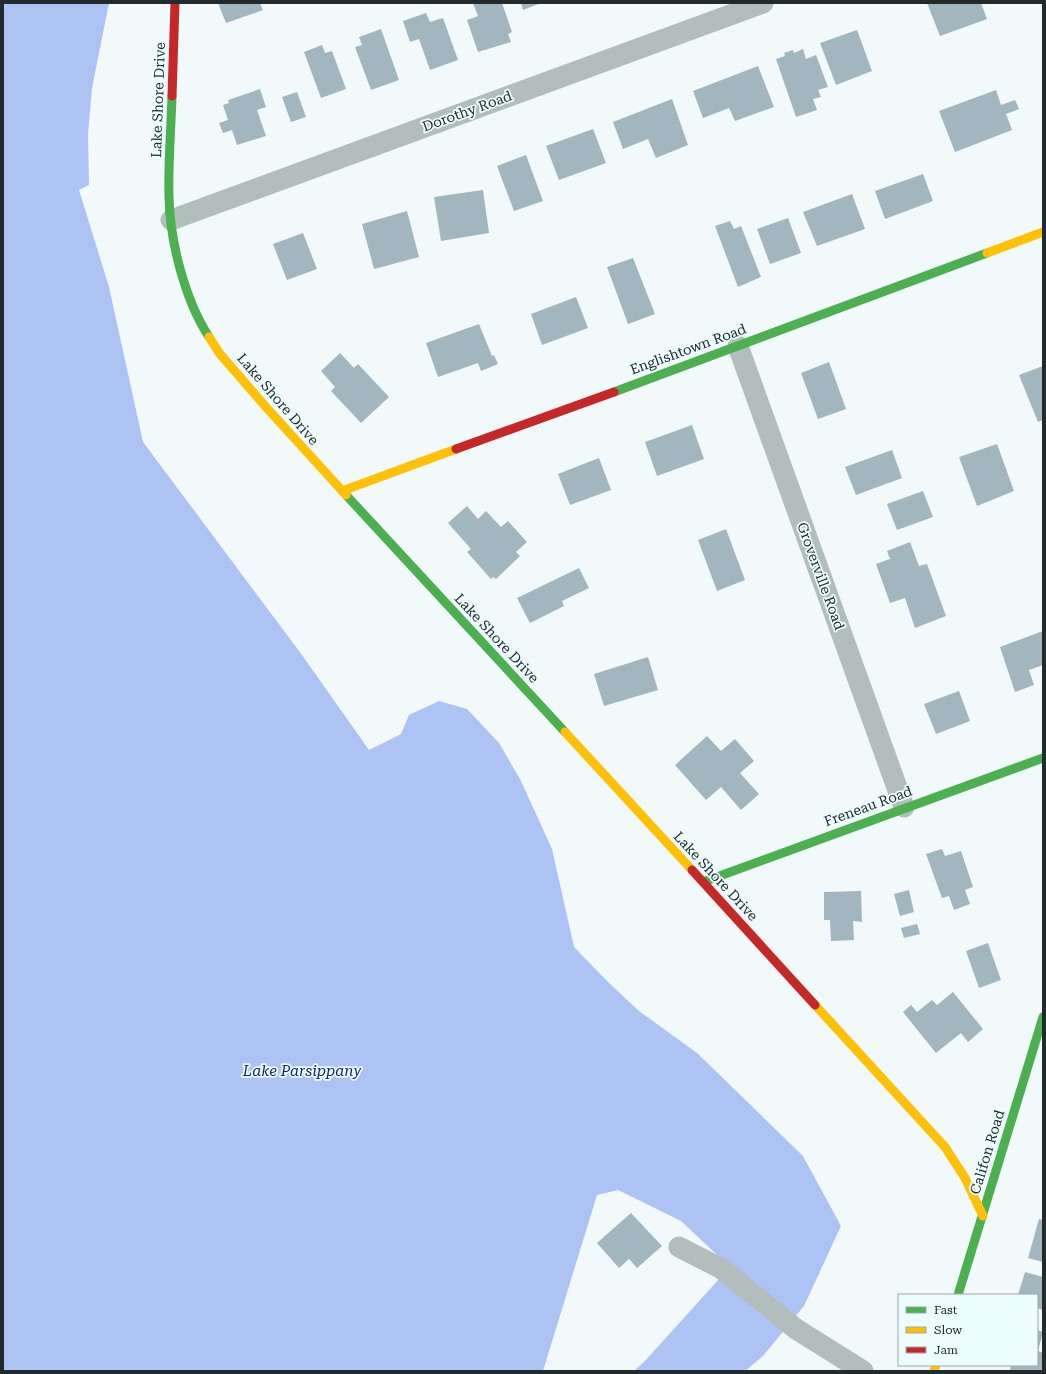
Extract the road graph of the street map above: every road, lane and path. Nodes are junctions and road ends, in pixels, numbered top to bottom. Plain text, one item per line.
1 (176, 3) edge
2 (763, 3) edge
3 (171, 220) junction
4 (1043, 232) edge
5 (738, 346) junction
6 (342, 490) junction
7 (1043, 758) edge
8 (904, 807) junction
9 (703, 882) junction
10 (1043, 1017) edge
11 (982, 1216) junction
12 (679, 1247) dead end
13 (958, 1294) edge
14 (864, 1371) edge

1 - 3 street, Lake Shore Drive
2 - 3 street, Dorothy Road
3 - 6 street, Lake Shore Drive
4 - 5 street, Englishtown Road
5 - 6 street, Englishtown Road
5 - 8 street, Groverville Road
6 - 9 street, Lake Shore Drive
7 - 8 street, Freneau Road
8 - 9 street, Freneau Road
9 - 11 street, Lake Shore Drive
10 - 11 street, Califon Road
11 - 13 street, Califon Road
12 - 14 street

